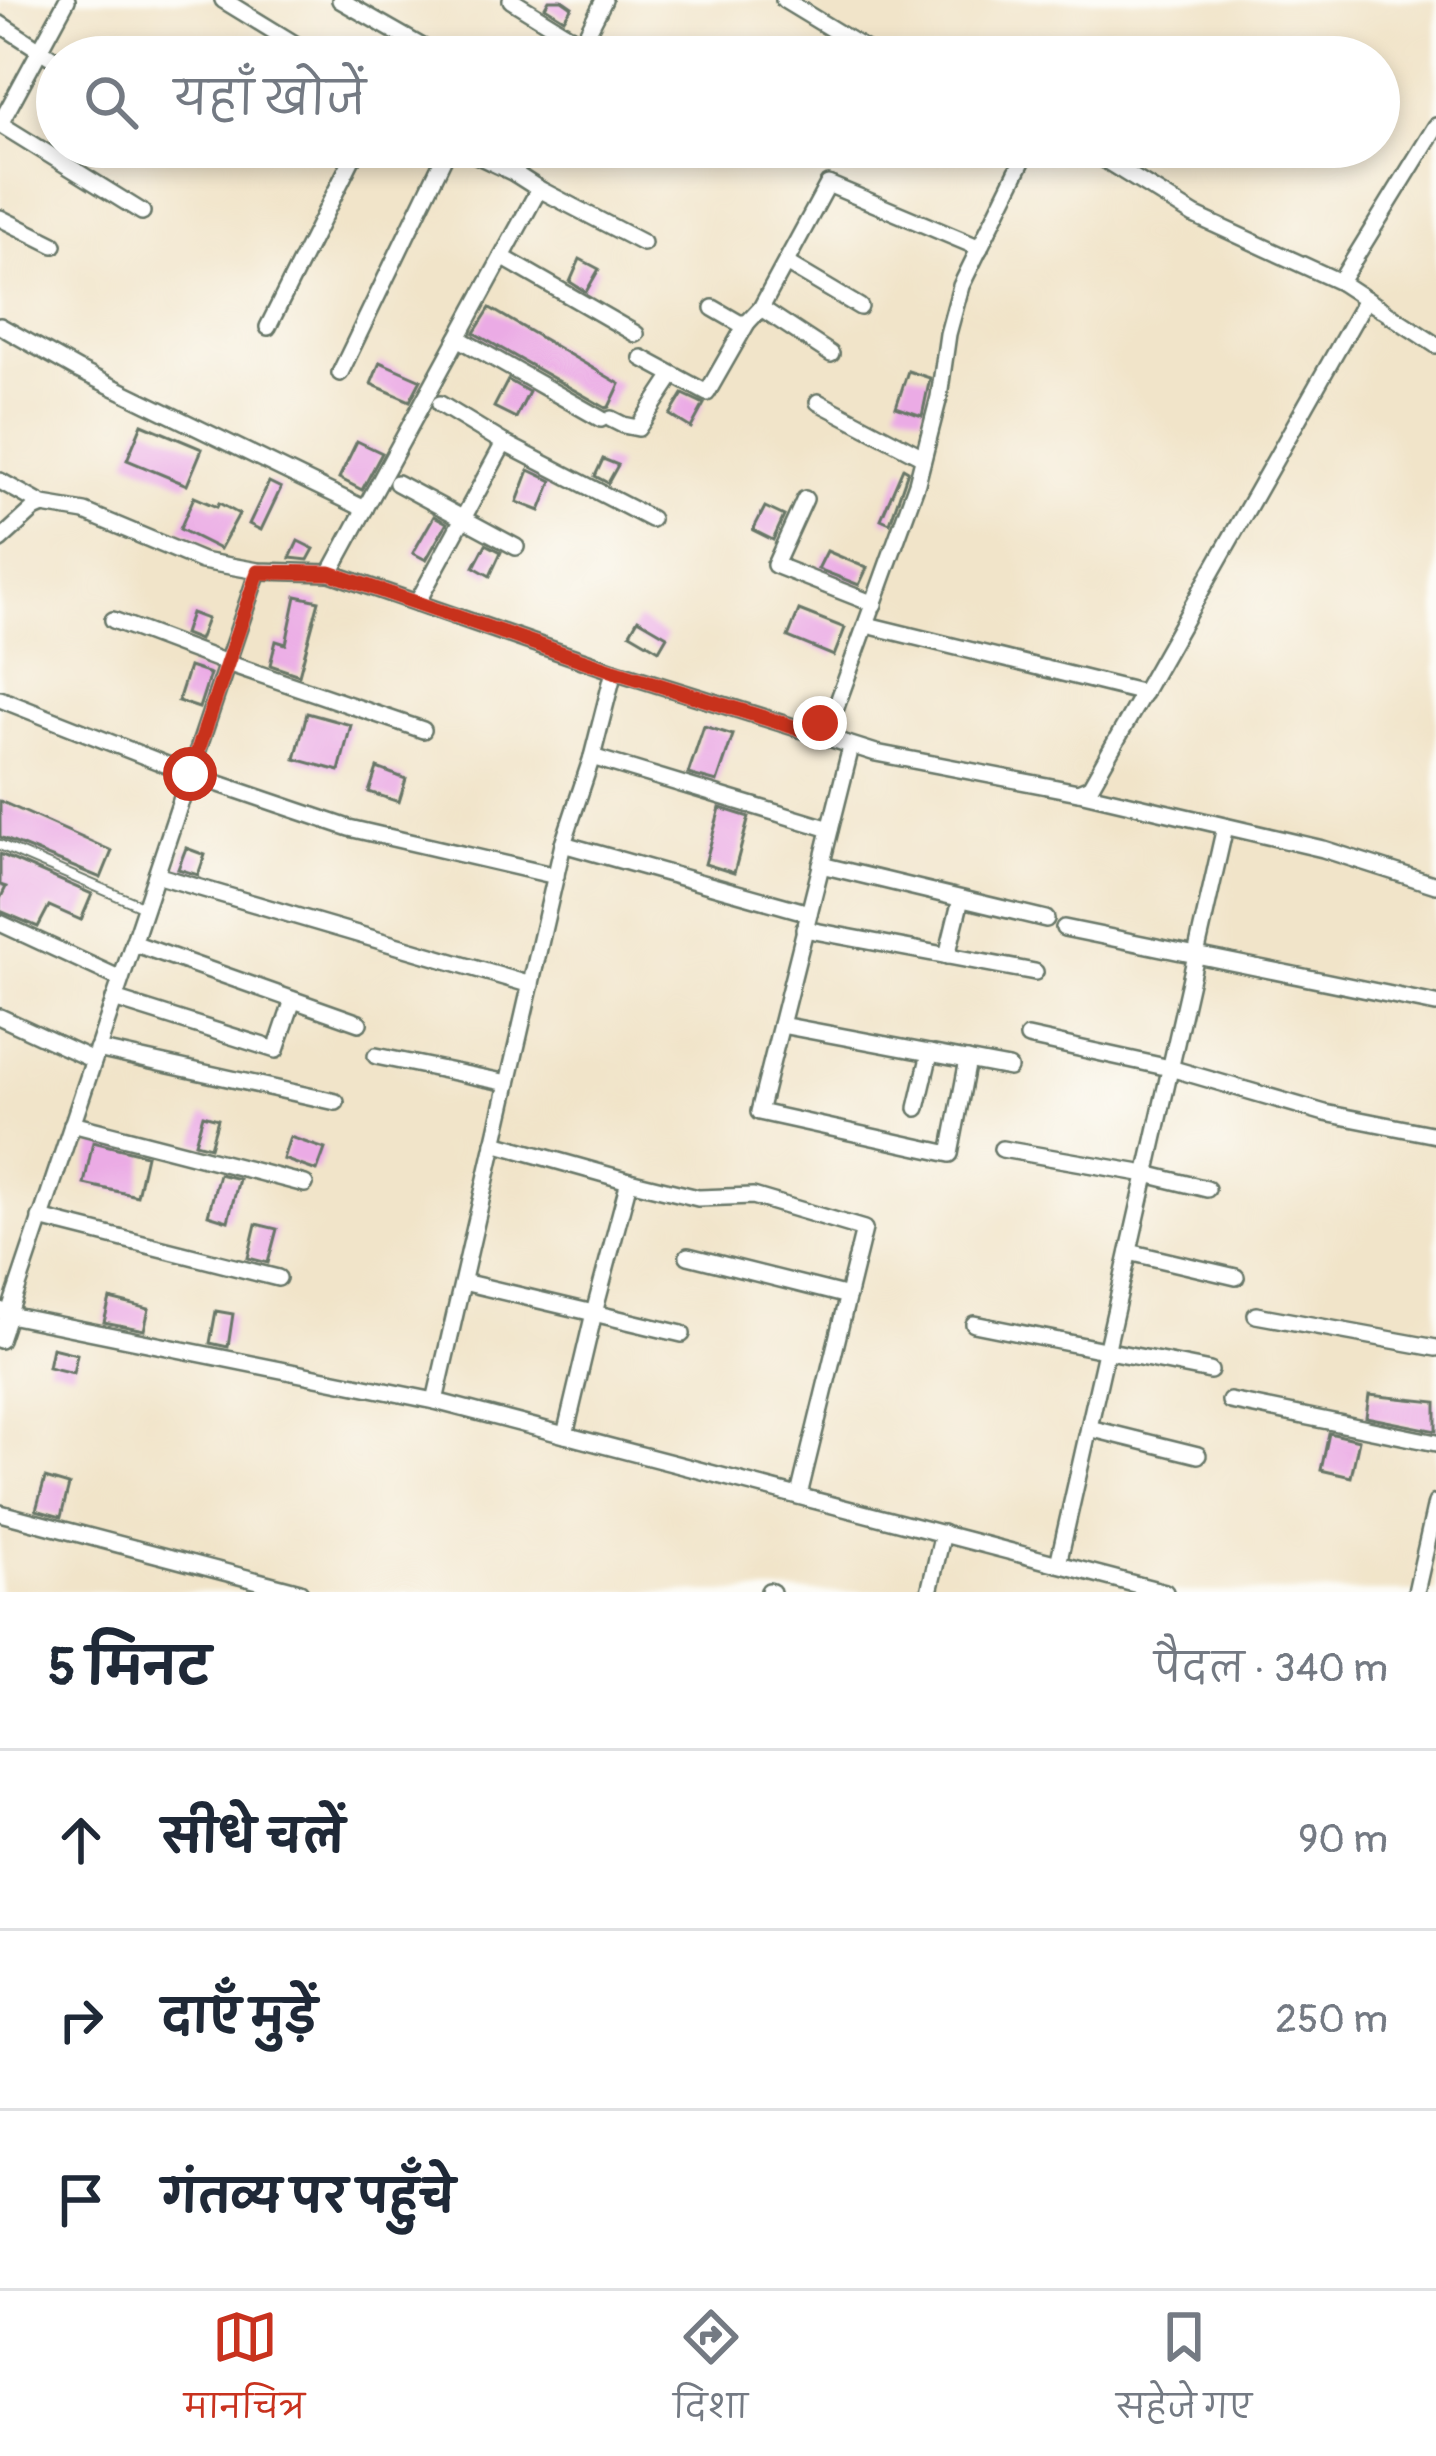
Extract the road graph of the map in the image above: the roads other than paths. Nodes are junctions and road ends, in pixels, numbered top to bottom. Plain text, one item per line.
1 (67, 0) edge
2 (223, 0) edge
3 (340, 0) edge
4 (511, 0) edge
5 (604, 0) edge
6 (784, 0) edge
7 (0, 24) edge
8 (48, 36) edge
9 (282, 36) edge
10 (403, 36) edge
11 (558, 36) edge
12 (586, 36) edge
13 (843, 36) edge
14 (36, 47) edge
15 (36, 57) edge
16 (0, 124) edge
17 (1434, 132) edge
18 (36, 146) edge
19 (71, 168) edge
20 (348, 168) edge
21 (439, 168) edge
22 (505, 168) edge
23 (516, 168) edge
24 (1019, 168) edge
25 (1118, 168) edge
26 (514, 172) junction
27 (539, 189) junction
28 (142, 212) dead end
29 (0, 218) edge
30 (643, 243) dead end
31 (54, 245) dead end
32 (980, 248) junction
33 (502, 257) junction
34 (786, 263) junction
35 (1340, 282) junction
36 (1366, 299) junction
37 (860, 307) dead end
38 (713, 308) dead end
39 (761, 308) junction
40 (747, 323) junction
41 (0, 326) edge
42 (268, 327) dead end
43 (636, 334) dead end
44 (458, 338) junction
45 (1436, 344) edge
46 (831, 354) dead end
47 (642, 358) dead end
48 (340, 373) dead end
49 (673, 375) junction
50 (818, 402) dead end
51 (440, 404) dead end
52 (504, 443) junction
53 (923, 457) junction
54 (0, 482) edge
55 (398, 483) dead end
56 (805, 499) dead end
57 (44, 505) junction
58 (365, 509) junction
59 (463, 518) junction
60 (651, 519) dead end
61 (0, 540) edge
62 (516, 547) dead end
63 (258, 572) junction
64 (330, 573) junction
65 (417, 603) junction
66 (874, 604) junction
67 (113, 620) dead end
68 (867, 625) junction
69 (227, 663) junction
70 (614, 671) junction
71 (1144, 693) junction
72 (0, 699) edge
73 (800, 729) junction
74 (423, 730) dead end
75 (851, 747) junction
76 (592, 757) junction
77 (190, 774) junction
78 (1078, 792) junction
79 (1225, 826) junction
80 (830, 829) junction
81 (562, 844) junction
82 (0, 845) edge
83 (821, 866) junction
84 (156, 875) junction
85 (556, 875) junction
86 (1436, 885) edge
87 (961, 898) junction
88 (145, 907) junction
89 (1046, 919) dead end
90 (807, 921) junction
91 (0, 923) edge
92 (1064, 928) dead end
93 (133, 943) junction
94 (947, 956) junction
95 (1196, 956) junction
96 (1035, 972) dead end
97 (121, 979) junction
98 (531, 985) junction
99 (114, 999) junction
100 (293, 1000) junction
101 (1436, 1004) edge
102 (0, 1017) edge
103 (359, 1023) dead end
104 (781, 1025) junction
105 (1028, 1037) dead end
106 (929, 1053) junction
107 (96, 1054) junction
108 (376, 1056) dead end
109 (968, 1060) junction
110 (1009, 1068) dead end
111 (1170, 1068) junction
112 (508, 1083) junction
113 (336, 1102) dead end
114 (917, 1108) dead end
115 (72, 1124) junction
116 (1436, 1135) edge
117 (494, 1143) junction
118 (1002, 1149) dead end
119 (1146, 1174) junction
120 (629, 1181) junction
121 (305, 1184) dead end
122 (1207, 1189) dead end
123 (40, 1218) junction
124 (1129, 1252) junction
125 (688, 1256) dead end
126 (1236, 1277) dead end
127 (278, 1278) dead end
128 (463, 1282) junction
129 (848, 1296) junction
130 (4, 1313) edge
131 (594, 1313) junction
132 (1256, 1315) dead end
133 (974, 1324) dead end
134 (682, 1334) dead end
135 (0, 1340) edge
136 (1436, 1348) edge
137 (1106, 1351) junction
138 (1210, 1371) dead end
139 (435, 1401) junction
140 (1230, 1401) dead end
141 (1089, 1428) junction
142 (566, 1435) junction
143 (1436, 1443) edge
144 (1198, 1455) dead end
145 (799, 1495) junction
146 (1436, 1502) edge
147 (0, 1514) edge
148 (943, 1533) junction
149 (1431, 1544) edge
150 (1058, 1564) junction
151 (293, 1591) edge
152 (929, 1592) edge
153 (1162, 1592) edge
154 (1416, 1592) edge

1 - 8 street
2 - 9 street
3 - 10 street
4 - 11 street
5 - 12 street
6 - 13 street
7 - 14 street
15 - 16 street
16 - 18 street
17 - 35 street
19 - 28 street
20 - 42 street
21 - 48 street
22 - 26 street
23 - 26 street
24 - 32 street
25 - 35 street
26 - 27 street
27 - 30 street
27 - 33 street
29 - 31 street
32 - 34 street
32 - 53 street
33 - 43 street
33 - 44 street
34 - 37 street
34 - 39 street
35 - 36 street
36 - 45 street
36 - 71 street
38 - 40 street
39 - 40 street
39 - 46 street
40 - 49 street
41 - 58 street
44 - 49 street
44 - 58 street
47 - 49 street
50 - 53 street
51 - 52 street
52 - 59 street
52 - 60 street
53 - 66 street
54 - 57 street
55 - 59 street
56 - 66 street
57 - 61 street
57 - 63 street
58 - 64 street
59 - 62 street
59 - 65 street
63 - 64 street
63 - 69 street
64 - 65 street
65 - 70 street
66 - 68 street
67 - 69 street
68 - 71 street
68 - 73 street
69 - 74 street
69 - 77 street
70 - 73 street
70 - 76 street
71 - 78 street
72 - 77 street
73 - 75 street
75 - 78 street
75 - 80 street
76 - 80 street
76 - 81 street
77 - 84 street
77 - 85 street
78 - 79 street
79 - 86 street
79 - 95 street
80 - 83 street
81 - 85 street
81 - 90 street
82 - 88 lane
83 - 87 street
83 - 90 street
84 - 88 street
84 - 98 street
85 - 98 street
87 - 89 street
87 - 94 street
88 - 93 street
90 - 94 street
90 - 104 street
91 - 97 street
92 - 95 street
93 - 97 street
93 - 100 street
94 - 96 street
95 - 101 street
95 - 111 street
97 - 99 street
98 - 112 street
99 - 100 street
99 - 107 street
100 - 103 street
102 - 107 street
104 - 106 street
104 - 109 street
105 - 111 street
106 - 109 street
106 - 114 street
107 - 113 street
107 - 115 street
108 - 112 street
109 - 110 street
111 - 116 street
111 - 119 street
112 - 117 street
115 - 121 street
115 - 123 street
117 - 120 street
117 - 128 street
118 - 119 street
119 - 122 street
119 - 124 street
120 - 129 street
120 - 131 street
123 - 127 street
123 - 130 street
124 - 126 street
124 - 137 street
125 - 129 street
128 - 131 street
128 - 139 street
129 - 145 street
130 - 135 street
130 - 139 street
131 - 134 street
131 - 142 street
132 - 136 street
133 - 137 street
137 - 138 street
137 - 141 street
139 - 142 street
140 - 143 street
141 - 144 street
141 - 150 street
142 - 145 street
145 - 148 street
146 - 149 street
147 - 151 street
148 - 150 street
148 - 152 street
149 - 154 street
150 - 153 street

